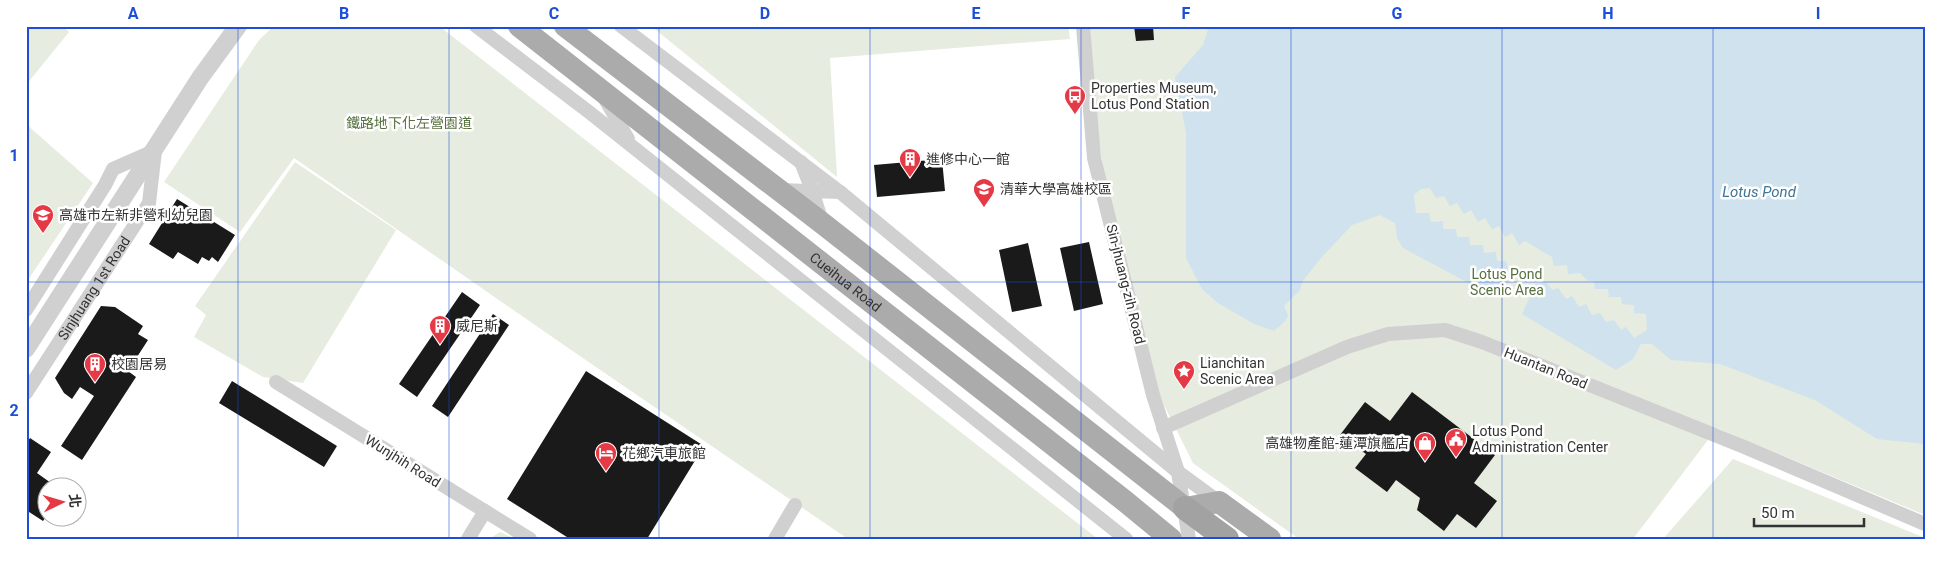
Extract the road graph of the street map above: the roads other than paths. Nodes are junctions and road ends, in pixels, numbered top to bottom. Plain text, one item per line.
1 (238, 26) edge
2 (476, 26) edge
3 (519, 26) edge
4 (565, 26) edge
5 (620, 26) edge
6 (1082, 26) edge
7 (600, 90) junction
8 (589, 112) junction
9 (616, 118) junction
10 (644, 124) junction
11 (631, 146) junction
12 (155, 151) junction
13 (800, 161) junction
14 (778, 190) junction
15 (812, 190) junction
16 (840, 192) junction
17 (822, 222) junction
18 (26, 310) edge
19 (26, 349) edge
20 (276, 382) dead end
21 (26, 393) edge
22 (1163, 428) junction
23 (1178, 472) junction
24 (1219, 502) junction
25 (796, 505) dead end
26 (1185, 508) junction
27 (485, 511) junction
28 (1925, 524) edge
29 (468, 539) edge
30 (530, 539) edge
31 (775, 539) edge
32 (1126, 539) edge
33 (1171, 539) edge
34 (1189, 539) edge
35 (1227, 539) edge
36 (1270, 539) edge

1 - 12 street, Sinjhuang 1st Road
2 - 8 street, Cueihua Road
3 - 7 main road, Cueihua Road
4 - 14 main road
5 - 13 street
6 - 22 street, Sin-jhuang-zih Road
7 - 9 street
7 - 10 main road, Cueihua Road
8 - 9 street
8 - 11 street, Cueihua Road
9 - 10 street
9 - 11 street
10 - 33 main road, Cueihua Road
11 - 32 street, Cueihua Road
12 - 18 street
12 - 19 street, Sinjhuang 1st Road
12 - 21 street, Sinjhuang 1st Road
13 - 15 street
13 - 16 street
14 - 15 street
14 - 17 main road
15 - 16 street
15 - 17 street
16 - 23 street
17 - 26 main road
20 - 27 street, Wunjhih Road
22 - 23 street, Sin-jhuang-zih Road
22 - 28 street, Huantan Road
23 - 24 street
23 - 26 street, Sin-jhuang-zih Road
24 - 26 main road
24 - 36 main road
25 - 31 street
26 - 34 street, Sin-jhuang-zih Road
26 - 35 highway
27 - 29 street
27 - 30 street, Wunjhih Road

